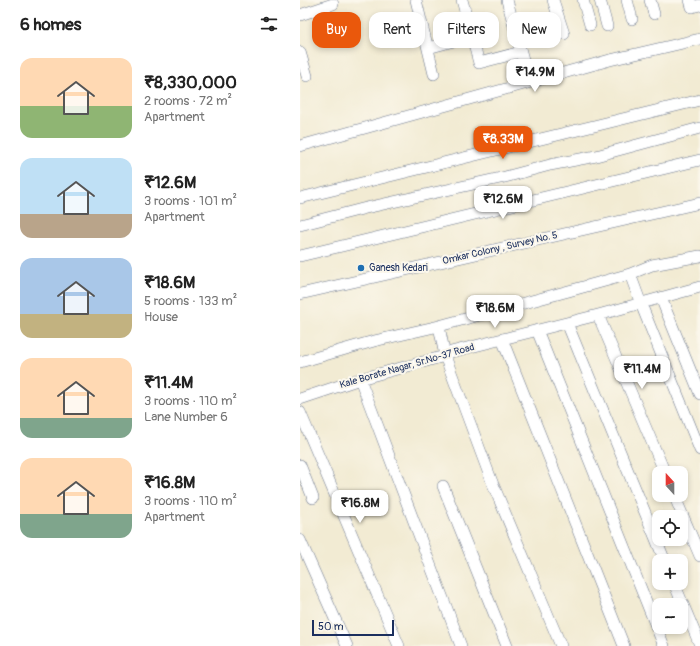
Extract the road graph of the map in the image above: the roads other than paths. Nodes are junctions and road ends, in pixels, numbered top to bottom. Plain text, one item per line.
1 (416, 0) edge
2 (462, 0) edge
3 (508, 0) edge
4 (553, 0) edge
5 (583, 0) edge
6 (600, 0) edge
7 (626, 0) edge
8 (650, 0) edge
9 (690, 0) edge
10 (333, 4) dead end
11 (700, 5) edge
12 (465, 12) edge
13 (654, 14) dead end
14 (300, 15) edge
15 (632, 19) dead end
16 (590, 25) dead end
17 (607, 26) dead end
18 (564, 34) dead end
19 (700, 39) edge
20 (433, 47) edge
21 (428, 48) junction
22 (475, 48) edge
23 (300, 52) edge
24 (521, 52) junction
25 (434, 74) dead end
26 (307, 76) dead end
27 (529, 82) junction
28 (700, 100) edge
29 (700, 128) edge
30 (300, 146) edge
31 (700, 160) edge
32 (300, 198) edge
33 (700, 202) edge
34 (300, 225) edge
35 (300, 256) edge
36 (700, 256) edge
37 (630, 274) junction
38 (700, 287) edge
39 (300, 294) edge
40 (661, 298) junction
41 (641, 304) junction
42 (598, 315) junction
43 (567, 323) junction
44 (439, 326) junction
45 (537, 330) junction
46 (502, 339) junction
47 (445, 356) junction
48 (300, 362) edge
49 (360, 379) junction
50 (700, 394) edge
51 (300, 399) edge
52 (300, 412) edge
53 (700, 450) edge
54 (300, 465) edge
55 (662, 466) edge
56 (443, 486) dead end
57 (313, 498) dead end
58 (677, 502) edge
59 (300, 540) edge
60 (662, 554) edge
61 (700, 556) edge
62 (677, 590) edge
63 (700, 645) edge
64 (347, 646) edge
65 (399, 646) edge
66 (462, 646) edge
67 (507, 646) edge
68 (561, 646) edge
69 (624, 646) edge
70 (664, 646) edge

1 - 21 street
2 - 12 street
3 - 24 street
4 - 18 street
5 - 16 street
6 - 17 street
7 - 15 street
8 - 13 street
9 - 11 street
10 - 14 street
19 - 27 street
20 - 21 street
21 - 25 street
22 - 24 street
23 - 26 street
24 - 27 street
27 - 30 street
28 - 32 street
29 - 34 street
31 - 35 street
33 - 39 street, Omkar Colony , Survey No. 5
36 - 37 street
37 - 41 street
37 - 44 street
38 - 40 street, Kale Borate Nagar, Sr.No-37 Road
40 - 41 street, Kale Borate Nagar, Sr.No-37 Road
40 - 50 street
41 - 42 street, Kale Borate Nagar, Sr.No-37 Road
41 - 53 street
42 - 43 street, Kale Borate Nagar, Sr.No-37 Road
42 - 55 street
43 - 45 street, Kale Borate Nagar, Sr.No-37 Road
43 - 60 street
44 - 47 street
44 - 48 street
45 - 46 street, Kale Borate Nagar, Sr.No-37 Road
45 - 70 street
46 - 47 street, Kale Borate Nagar, Sr.No-37 Road
46 - 69 street
47 - 49 street, Kale Borate Nagar, Sr.No-37 Road
47 - 68 street
49 - 51 street, Kale Borate Nagar, Sr.No-37 Road
49 - 66 street
52 - 65 street
54 - 57 street
56 - 67 street
58 - 61 street
59 - 64 street
62 - 63 street

